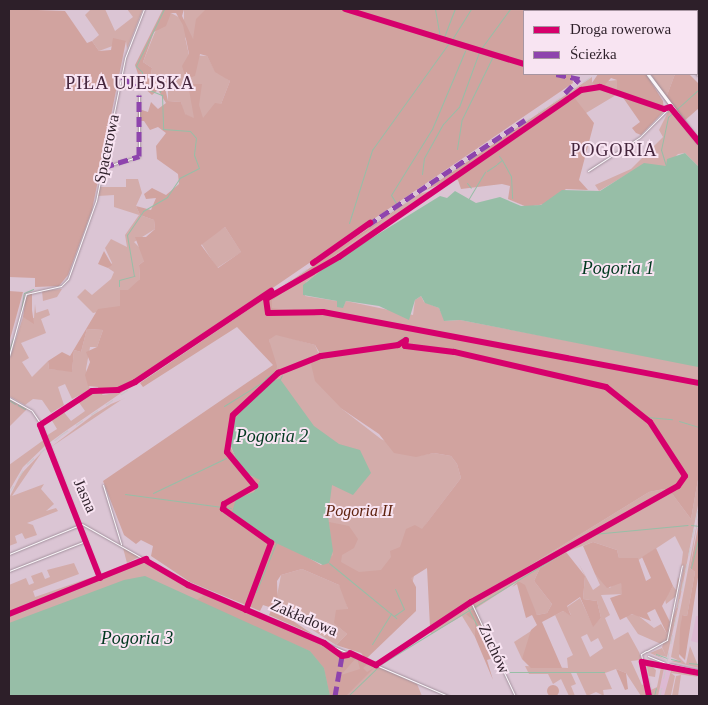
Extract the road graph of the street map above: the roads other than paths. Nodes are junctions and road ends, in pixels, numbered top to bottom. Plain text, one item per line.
1 (144, 9) edge
2 (649, 75) edge
3 (122, 77) junction
4 (135, 86) dead end
5 (139, 95) dead end
6 (670, 106) junction
7 (699, 142) edge
8 (104, 167) junction
9 (588, 171) dead end
10 (9, 356) edge
11 (9, 398) edge
12 (103, 485) dead end
13 (82, 524) junction
14 (86, 541) junction
15 (121, 545) junction
16 (9, 554) edge
17 (682, 565) dead end
18 (9, 571) edge
19 (100, 578) dead end
20 (472, 603) dead end
21 (647, 651) junction
22 (648, 656) junction
23 (644, 658) junction
24 (665, 663) dead end
25 (670, 664) dead end
26 (699, 670) edge
27 (448, 696) edge
28 (516, 696) edge
29 (650, 696) edge

1 - 3 street, Spacerowa
2 - 6 street
3 - 4 street
3 - 8 street, Spacerowa
5 - 8 street
6 - 7 street
6 - 9 street
8 - 10 street, Spacerowa
11 - 13 street, Jasna
12 - 15 street
13 - 14 street, Jasna
13 - 15 street, Zakładowa
13 - 16 street
14 - 18 street
14 - 19 street, Jasna
15 - 27 street, Zakładowa
17 - 21 street
20 - 28 street, Zuchów
21 - 22 street
21 - 23 street
22 - 23 street
22 - 24 street
23 - 29 street
25 - 26 street

